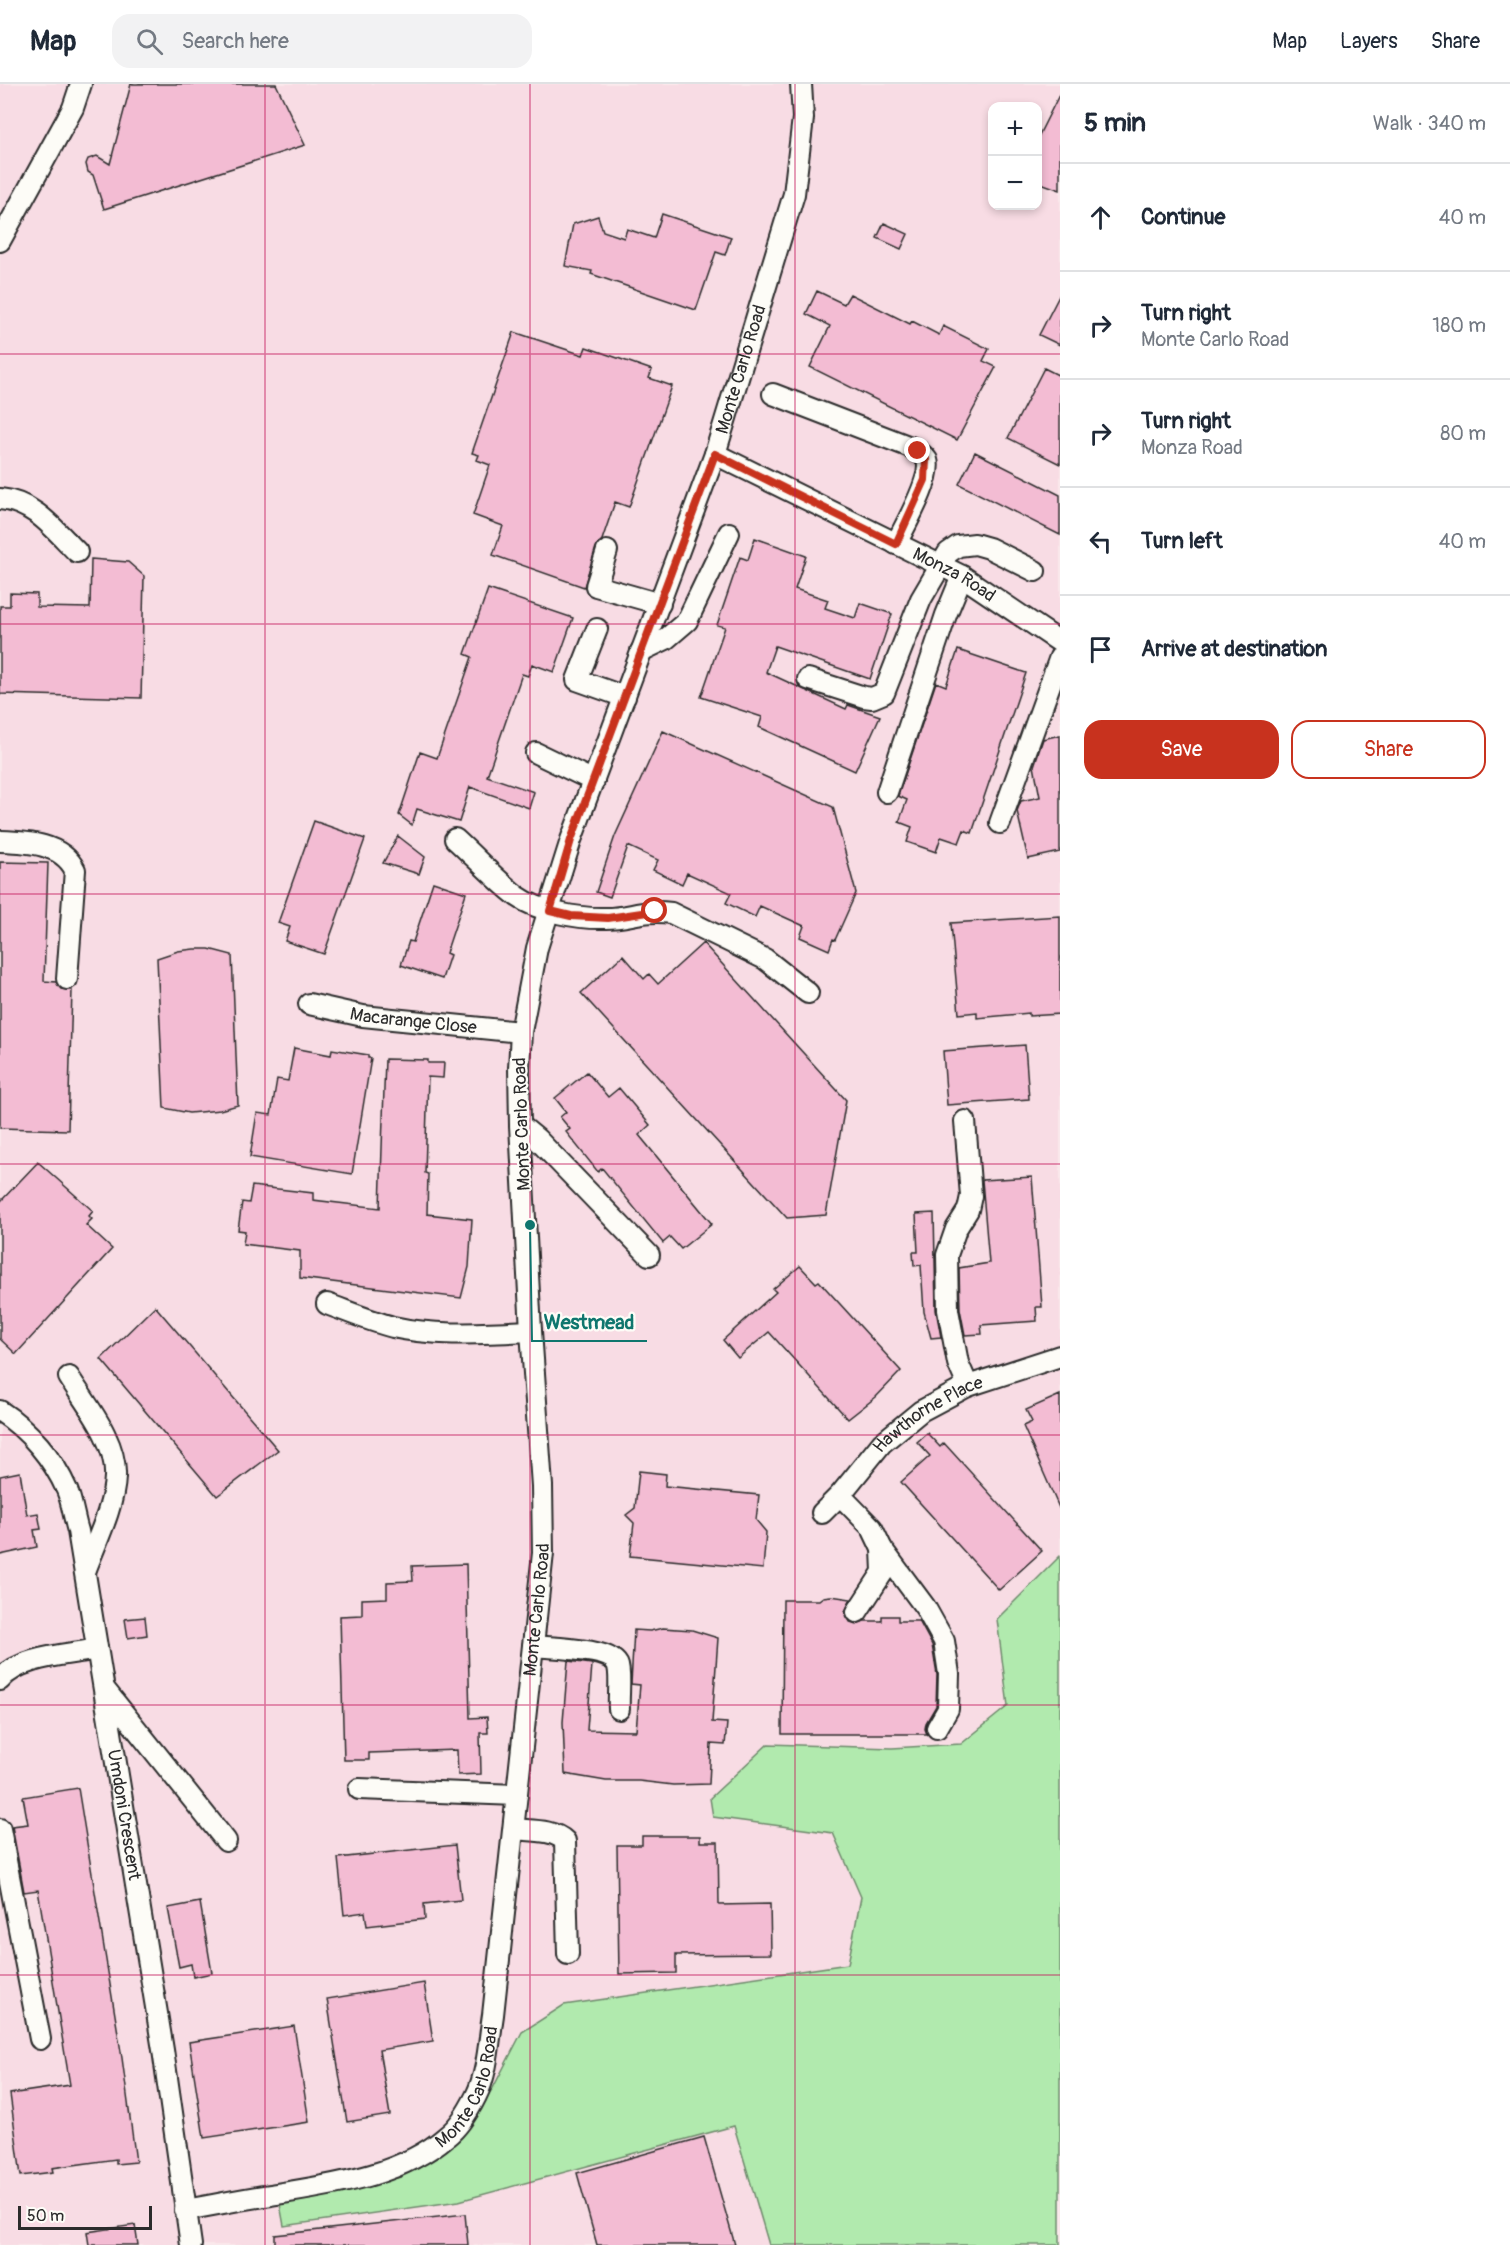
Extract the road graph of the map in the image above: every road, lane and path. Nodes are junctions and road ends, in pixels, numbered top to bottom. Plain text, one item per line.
1 (81, 84) edge
2 (801, 84) edge
3 (3, 228) edge
4 (773, 394) dead end
5 (715, 454) junction
6 (0, 499) edge
7 (729, 533) dead end
8 (896, 544) junction
9 (607, 551) dead end
10 (77, 552) dead end
11 (940, 566) junction
12 (1035, 571) dead end
13 (962, 576) junction
14 (660, 604) junction
15 (597, 629) dead end
16 (1060, 642) edge
17 (641, 651) junction
18 (1060, 657) edge
19 (808, 679) dead end
20 (625, 697) junction
21 (536, 753) dead end
22 (594, 781) junction
23 (887, 792) dead end
24 (1000, 823) dead end
25 (455, 839) dead end
26 (0, 841) edge
27 (550, 911) junction
28 (67, 979) dead end
29 (808, 993) dead end
30 (309, 1004) dead end
31 (521, 1032) junction
32 (965, 1121) dead end
33 (520, 1125) junction
34 (649, 1255) dead end
35 (327, 1304) dead end
36 (531, 1331) junction
37 (1060, 1356) edge
38 (69, 1377) dead end
39 (968, 1386) junction
40 (0, 1411) edge
41 (840, 1495) junction
42 (822, 1513) dead end
43 (882, 1549) junction
44 (85, 1572) junction
45 (857, 1612) dead end
46 (534, 1646) junction
47 (97, 1649) junction
48 (0, 1680) edge
49 (104, 1689) junction
50 (619, 1709) dead end
51 (937, 1728) dead end
52 (359, 1790) dead end
53 (517, 1795) junction
54 (0, 1829) edge
55 (514, 1829) junction
56 (226, 1841) dead end
57 (568, 1954) dead end
58 (40, 2039) dead end
59 (186, 2210) junction
60 (191, 2245) edge

1 - 3 street
2 - 5 street, Monte Carlo Road
4 - 8 street
5 - 8 street, Monza Road
5 - 14 street, Monte Carlo Road
6 - 10 street
7 - 17 street
8 - 11 street, Monza Road
9 - 14 street
11 - 12 street
11 - 13 street, Monza Road
11 - 19 street
13 - 16 street, Monza Road
13 - 23 street
14 - 17 street, Monte Carlo Road
15 - 20 street
17 - 20 street, Monte Carlo Road
18 - 24 street
20 - 22 street, Monte Carlo Road
21 - 22 street
22 - 27 street, Monte Carlo Road
25 - 27 street
26 - 28 street
27 - 29 street
27 - 31 street, Monte Carlo Road
30 - 31 street, Macarange Close
31 - 33 street, Monte Carlo Road
32 - 39 street
33 - 34 street
33 - 36 street, Monte Carlo Road
35 - 36 street
36 - 46 street, Monte Carlo Road
37 - 39 street, Hawthorne Place
38 - 44 street
39 - 41 street, Hawthorne Place
40 - 44 street, Umdoni Crescent
41 - 42 street, Hawthorne Place
41 - 43 street
43 - 45 street
43 - 51 street
44 - 47 street, Umdoni Crescent
46 - 50 street
46 - 53 street, Monte Carlo Road
47 - 48 street
47 - 49 street, Umdoni Crescent
49 - 56 street
49 - 59 street, Umdoni Crescent
52 - 53 street
53 - 55 street, Monte Carlo Road
54 - 58 street
55 - 57 street
55 - 59 street, Monte Carlo Road
59 - 60 street, Umdoni Crescent

